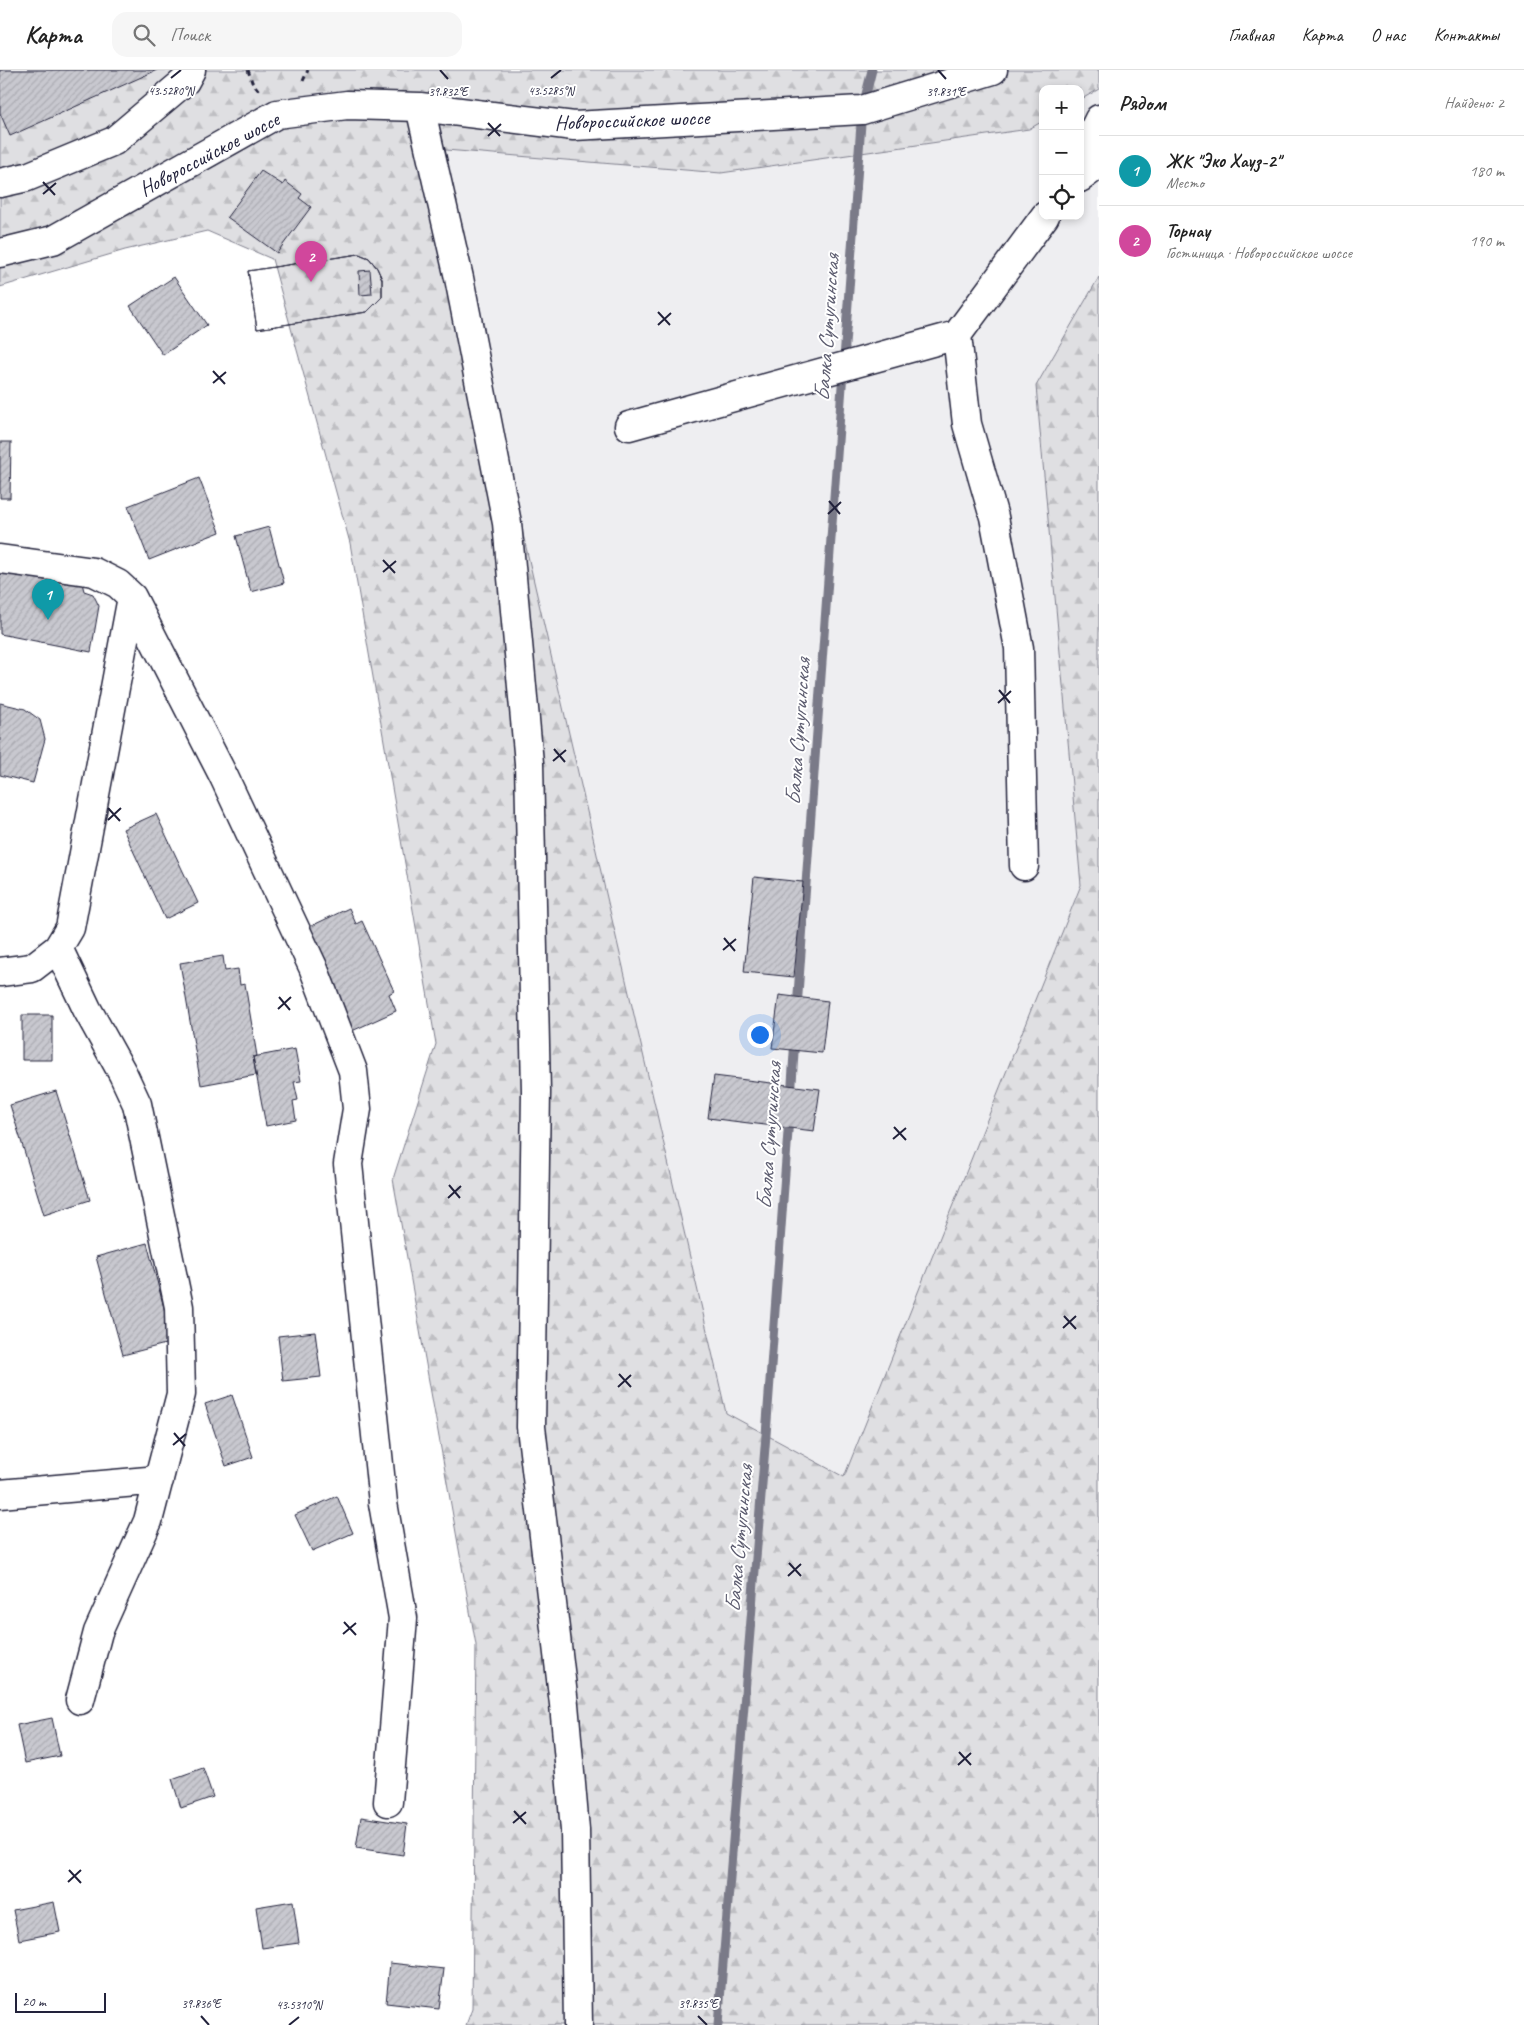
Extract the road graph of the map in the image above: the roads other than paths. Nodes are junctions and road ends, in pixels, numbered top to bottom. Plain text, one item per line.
1 (191, 70) edge
2 (994, 70) edge
3 (420, 107) junction
4 (1099, 119) edge
5 (1084, 150) edge
6 (1099, 164) edge
7 (1084, 175) edge
8 (0, 183) edge
9 (1042, 220) edge
10 (0, 252) edge
11 (958, 336) junction
12 (629, 426) dead end
13 (0, 559) edge
14 (132, 597) junction
15 (1024, 866) dead end
16 (58, 948) junction
17 (0, 972) edge
18 (159, 1480) junction
19 (0, 1494) edge
20 (80, 1700) dead end
21 (388, 1802) dead end
22 (578, 2025) edge

1 - 8 street
2 - 3 street, Новороссийское шоссе
3 - 10 street, Новороссийское шоссе
3 - 22 street
4 - 5 street
6 - 7 street
9 - 11 street
11 - 12 street
11 - 15 street
13 - 14 street
14 - 16 street
14 - 21 street
16 - 17 street
16 - 18 street
18 - 19 street
18 - 20 street

